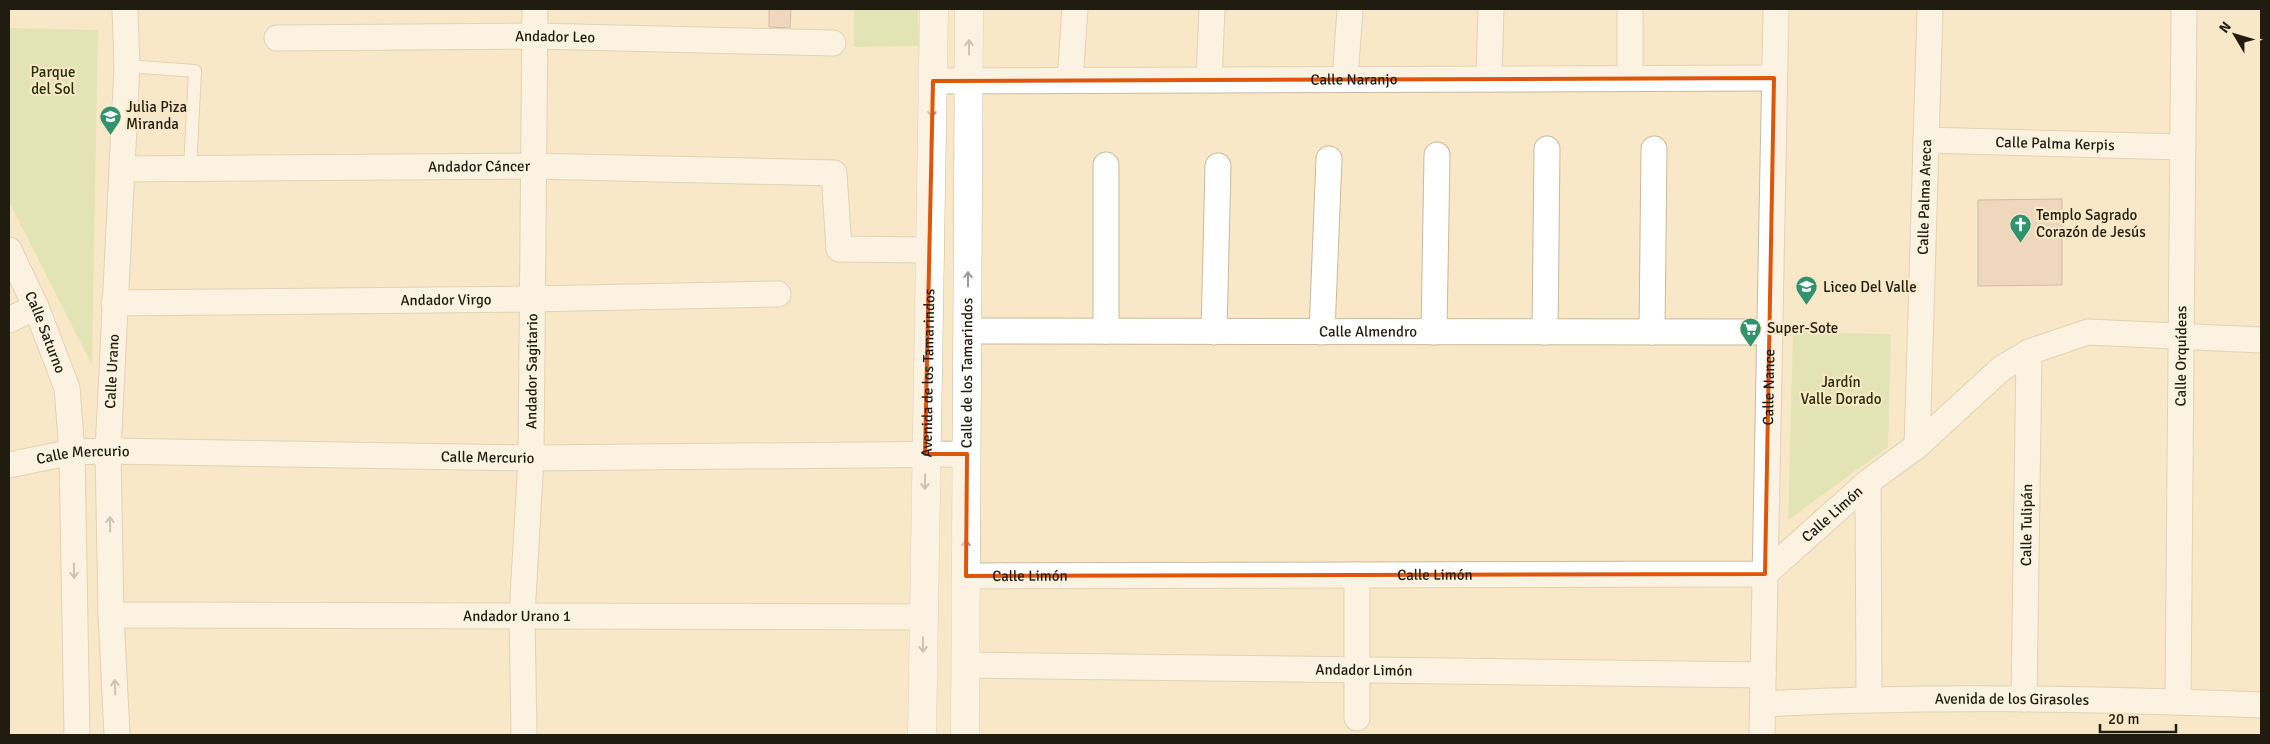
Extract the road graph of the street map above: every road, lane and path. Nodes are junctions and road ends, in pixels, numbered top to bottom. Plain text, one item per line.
1 (125, 9) edge
2 (535, 9) edge
3 (934, 9) edge
4 (969, 9) edge
5 (1075, 9) edge
6 (1212, 9) edge
7 (1350, 9) edge
8 (1491, 9) edge
9 (1630, 9) edge
10 (1776, 9) edge
11 (1930, 9) edge
12 (2184, 9) edge
13 (535, 36) junction
14 (277, 38) dead end
15 (832, 43) dead end
16 (127, 66) junction
17 (1630, 78) junction
18 (1774, 78) junction
19 (1344, 79) junction
20 (1489, 79) junction
21 (1070, 80) junction
22 (1209, 80) junction
23 (933, 81) junction
24 (969, 81) junction
25 (1926, 140) junction
26 (2183, 147) junction
27 (1547, 149) dead end
28 (1654, 149) dead end
29 (1437, 155) dead end
30 (1329, 159) dead end
31 (1106, 165) dead end
32 (533, 166) junction
33 (1218, 166) dead end
34 (123, 169) junction
35 (190, 169) junction
36 (9, 250) edge
37 (929, 250) junction
38 (778, 294) dead end
39 (531, 299) junction
40 (114, 303) junction
41 (36, 308) junction
42 (9, 320) edge
43 (968, 331) junction
44 (1106, 331) junction
45 (1214, 332) junction
46 (1322, 332) junction
47 (1434, 332) junction
48 (1545, 332) junction
49 (1652, 332) junction
50 (1769, 332) junction
51 (2181, 336) junction
52 (2261, 340) edge
53 (2029, 352) junction
54 (1917, 446) junction
55 (108, 451) junction
56 (72, 452) junction
57 (925, 454) junction
58 (967, 454) junction
59 (531, 458) junction
60 (9, 465) edge
61 (1868, 482) junction
62 (1765, 574) junction
63 (1357, 575) junction
64 (966, 576) junction
65 (111, 615) junction
66 (522, 615) junction
67 (923, 617) junction
68 (966, 665) junction
69 (1358, 670) junction
70 (1763, 675) junction
71 (1869, 698) junction
72 (2024, 699) junction
73 (2178, 702) junction
74 (1762, 704) junction
75 (2261, 705) edge
76 (1357, 718) dead end
77 (77, 735) edge
78 (117, 735) edge
79 (524, 735) edge
80 (922, 735) edge
81 (965, 735) edge
82 (1762, 735) edge

1 - 16 street, Calle Urano
2 - 13 street, Andador Sagitario
3 - 23 street, Avenida de los Tamarindos
24 -> 4 street, Calle de los Tamarindos
5 - 21 street
6 - 22 street
7 - 19 street
8 - 20 street
9 - 17 street
10 - 18 street, Calle Nance
11 - 25 street, Calle Palma Areca
12 - 26 street, Calle Orquídeas
13 - 14 street, Andador Leo
13 - 15 street, Andador Leo
13 - 32 street, Andador Sagitario
16 - 34 street, Calle Urano
16 - 35 lane
17 - 18 street, Calle Naranjo
17 - 20 street, Calle Naranjo
18 - 50 street, Calle Nance
19 - 20 street, Calle Naranjo
19 - 22 street, Calle Naranjo
21 - 22 street, Calle Naranjo
21 - 24 street, Calle Naranjo
23 - 24 street, Calle Naranjo
23 -> 37 street, Avenida de los Tamarindos
43 -> 24 street, Calle de los Tamarindos
25 - 26 street, Calle Palma Kerpis
25 - 54 street, Calle Palma Areca
26 - 51 street, Calle Orquídeas
27 - 48 street
28 - 49 street
29 - 47 street
30 - 46 street
31 - 44 street
32 - 35 street, Andador Cáncer
32 - 37 street, Andador Cáncer
32 - 39 street, Andador Sagitario
33 - 45 street
34 - 35 street, Andador Cáncer
34 - 40 street, Calle Urano
36 - 41 street, Calle Saturno
37 - 57 street, Avenida de los Tamarindos
38 - 39 street, Andador Virgo
39 - 40 street, Andador Virgo
39 - 59 street, Andador Sagitario
40 - 55 street, Calle Urano
41 - 42 street
41 - 56 street, Calle Saturno
43 - 44 street, Calle Almendro
43 - 58 street, Calle de los Tamarindos
44 - 45 street, Calle Almendro
45 - 46 street, Calle Almendro
46 - 47 street, Calle Almendro
47 - 48 street, Calle Almendro
48 - 49 street, Calle Almendro
49 - 50 street, Calle Almendro
50 - 62 street, Calle Nance
51 - 52 street, Calle Limón
51 - 53 street, Calle Limón
51 - 73 street, Calle Orquídeas
53 - 54 street, Calle Limón
53 - 72 street, Calle Tulipán
54 - 61 street, Calle Limón
55 - 56 street, Calle Mercurio
55 - 59 street, Calle Mercurio
65 -> 55 street, Calle Urano
56 - 60 street, Calle Mercurio
56 -> 77 street
57 - 58 street, Calle Mercurio
57 - 59 street, Calle Mercurio
57 -> 67 street, Avenida de los Tamarindos
64 -> 58 street, Calle de los Tamarindos
59 - 66 street, Andador Sagitario
61 - 62 street, Calle Limón
61 - 71 street, Calle Limón
62 - 63 street, Calle Limón
62 - 70 street, Calle Nance
63 - 64 street, Calle Limón
63 - 69 street
64 - 68 street, Calle de los Tamarindos
65 - 66 street, Andador Urano 1
78 -> 65 street, Calle Urano
66 - 67 street, Andador Urano 1
66 - 79 street, Andador Sagitario
67 -> 80 street, Avenida de los Tamarindos
68 - 69 street, Andador Limón
68 - 81 street, Calle de los Tamarindos
69 - 70 street, Andador Limón
69 - 76 street
70 - 74 street, Calle Nance
71 - 72 street, Avenida de los Girasoles
71 - 74 street, Avenida de los Girasoles
72 - 73 street, Avenida de los Girasoles
73 - 75 street, Avenida de los Girasoles
74 - 82 street, Calle Nance

